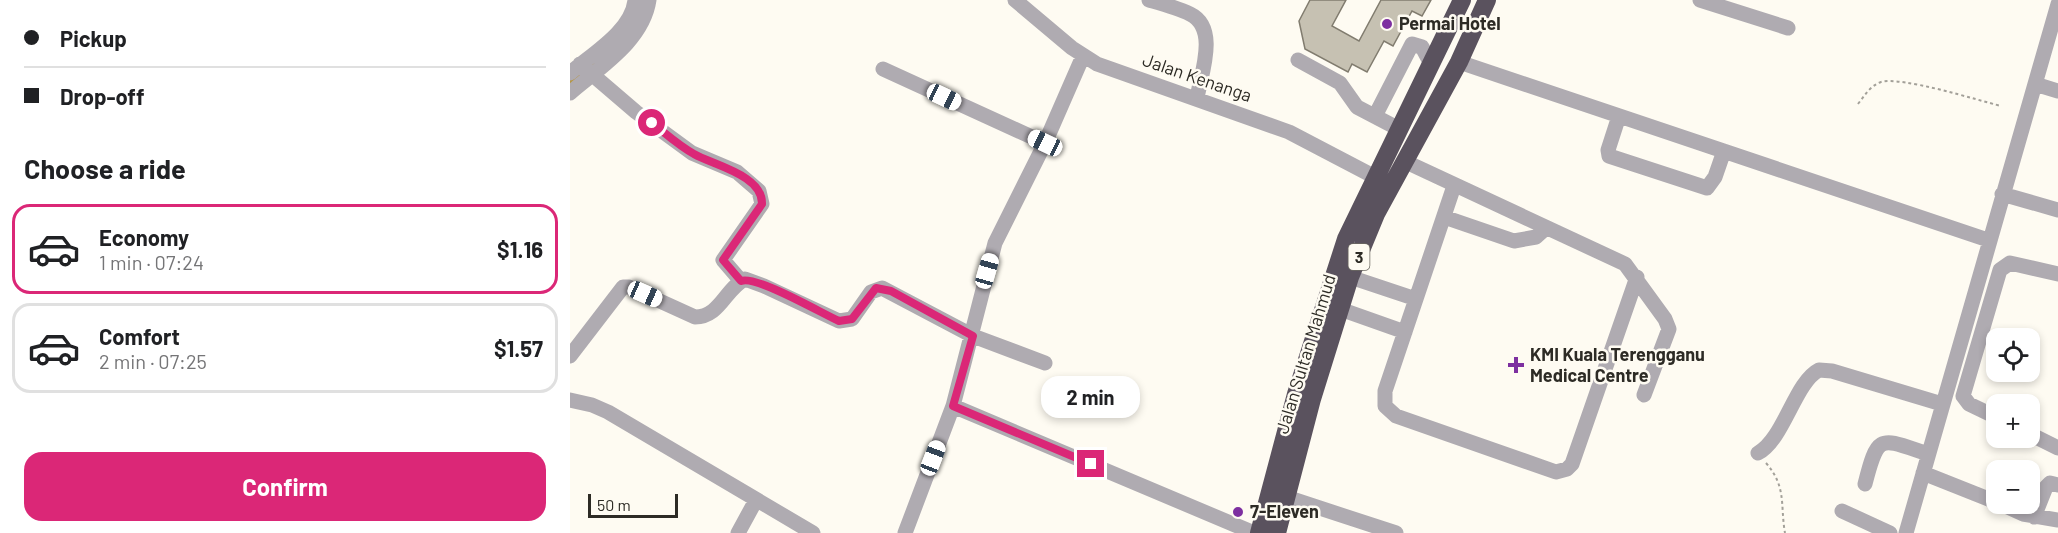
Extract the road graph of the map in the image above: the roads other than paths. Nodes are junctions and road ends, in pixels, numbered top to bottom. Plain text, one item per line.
1 (635, 0) edge
2 (649, 0) edge
3 (1015, 0) edge
4 (1149, 0) edge
5 (1462, 0) edge
6 (1487, 0) edge
7 (1700, 0) edge
8 (2058, 4) edge
9 (1788, 28) dead end
10 (1083, 56) junction
11 (1298, 60) dead end
12 (1459, 62) junction
13 (1431, 64) junction
14 (883, 69) dead end
15 (583, 70) edge
16 (2035, 84) junction
17 (2058, 91) edge
18 (570, 93) edge
19 (1197, 98) junction
20 (1375, 116) junction
21 (1619, 116) junction
22 (1399, 129) junction
23 (1045, 143) junction
24 (1724, 151) junction
25 (1404, 161) junction
26 (1375, 177) junction
27 (1454, 186) junction
28 (2002, 194) junction
29 (2058, 210) edge
30 (1444, 217) junction
31 (1546, 228) junction
32 (1988, 240) junction
33 (2058, 274) edge
34 (1350, 277) junction
35 (1637, 277) junction
36 (741, 281) junction
37 (1416, 299) junction
38 (1340, 309) junction
39 (1968, 313) junction
40 (1986, 322) junction
41 (1405, 332) junction
42 (973, 336) junction
43 (570, 356) edge
44 (1045, 363) dead end
45 (1644, 395) dead end
46 (570, 400) edge
47 (1942, 404) junction
48 (953, 406) junction
49 (1986, 412) edge
50 (2040, 439) edge
51 (2058, 448) edge
52 (1758, 453) road end
53 (1928, 454) junction
54 (1923, 473) junction
55 (1865, 484) dead end
56 (2058, 485) edge
57 (1286, 497) junction
58 (1986, 498) edge
59 (756, 500) junction
60 (1842, 511) dead end
61 (2026, 514) edge
62 (2034, 517) junction
63 (2058, 520) edge
64 (1227, 527) edge
65 (1886, 532) edge
66 (738, 533) edge
67 (813, 533) edge
68 (905, 533) edge
69 (1256, 533) edge
70 (1277, 533) edge
71 (1396, 533) edge
72 (1906, 533) edge

1 - 15 street
2 - 15 street
3 - 10 street, Jalan Kenanga
4 - 19 street
5 - 13 highway, Jalan Sultan Mahmud / 3
6 - 12 highway, Jalan Sultan Mahmud / 3
7 - 9 street
8 - 16 street
10 - 19 street, Jalan Kenanga
10 - 23 street
11 - 20 street
12 - 21 street
12 - 25 highway, Jalan Sultan Mahmud / 3
13 - 20 street
13 - 22 highway, Jalan Sultan Mahmud / 3
14 - 23 street
15 - 18 street
15 - 36 street
16 - 17 street
16 - 28 street
19 - 26 street, Jalan Kenanga
20 - 22 street
21 - 24 street
21 - 24 street
22 - 26 highway, Jalan Sultan Mahmud / 3
23 - 42 street
24 - 32 street
25 - 27 street
25 - 34 highway, Jalan Sultan Mahmud / 3
26 - 69 highway, Jalan Sultan Mahmud / 3
27 - 30 street
27 - 31 street
28 - 29 street
28 - 32 street
30 - 31 street
30 - 37 street
31 - 35 street
32 - 39 street
33 - 40 street
34 - 37 street
34 - 38 highway, Jalan Sultan Mahmud / 3
35 - 41 street
35 - 45 street
36 - 42 street
36 - 43 street
37 - 41 street
38 - 41 street
38 - 57 highway, Jalan Sultan Mahmud / 3
39 - 40 street
39 - 47 street
40 - 49 street
42 - 44 street
42 - 48 street
46 - 59 street
47 - 52 street
47 - 53 street
48 - 64 street
48 - 68 street
50 - 51 street
53 - 54 street
53 - 55 street
54 - 58 street
54 - 72 street
56 - 62 street
57 - 70 highway, Jalan Sultan Mahmud / 3
57 - 71 street
59 - 66 street
59 - 67 street
60 - 65 street
61 - 62 street
62 - 63 street
64 - 69 street

